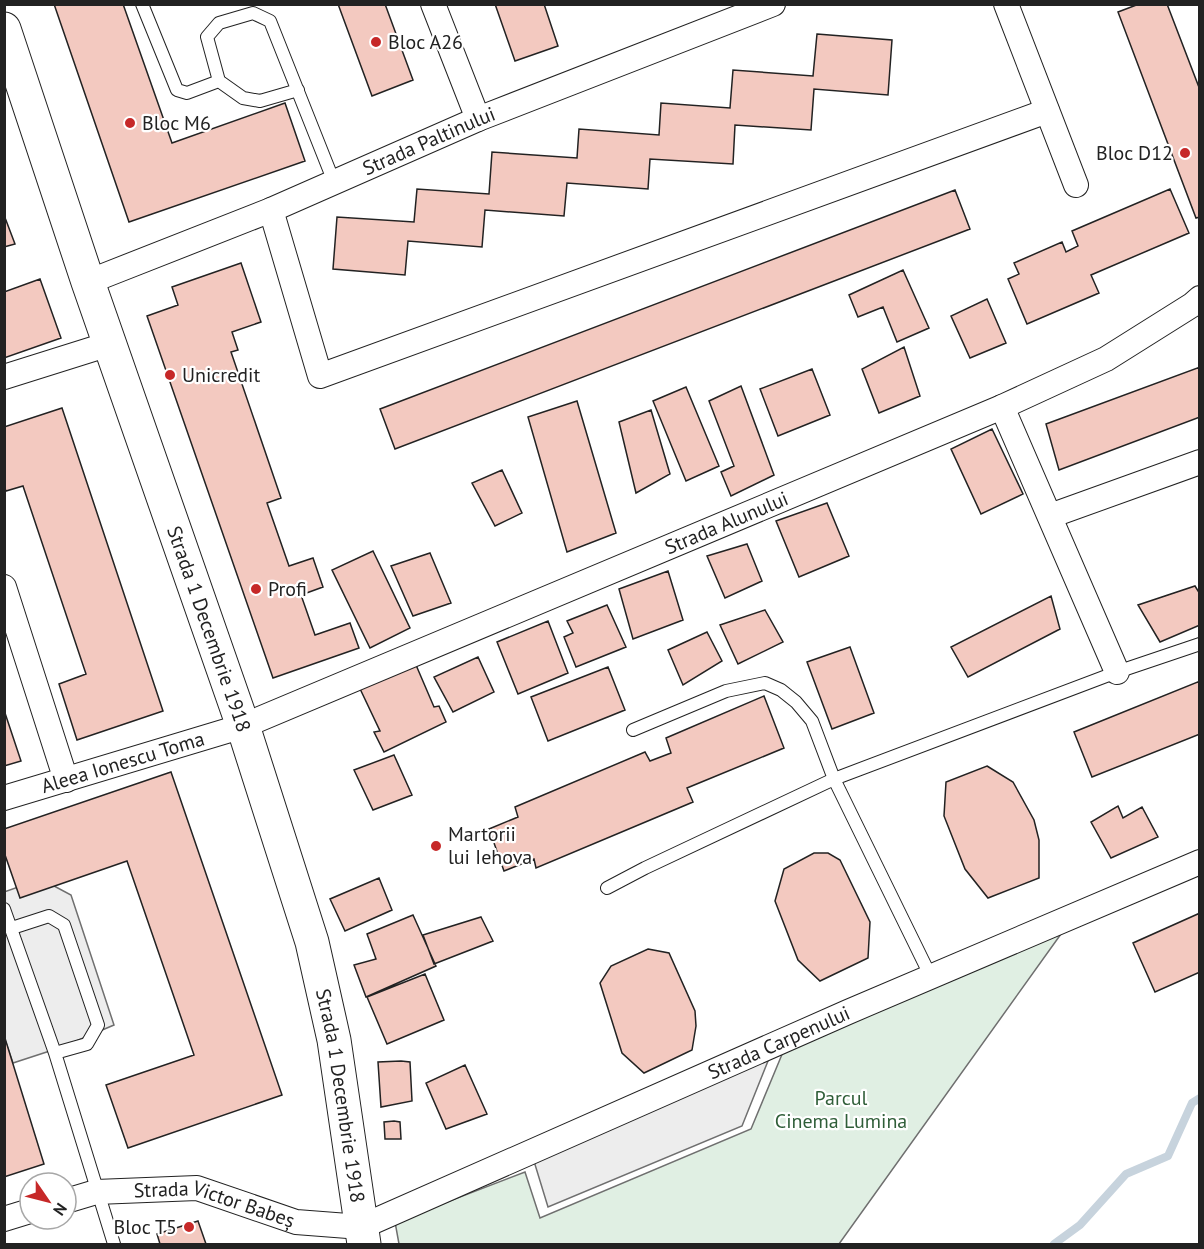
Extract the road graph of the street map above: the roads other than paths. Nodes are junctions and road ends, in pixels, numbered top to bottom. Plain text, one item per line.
1 (142, 4) edge
2 (432, 4) edge
3 (773, 4) edge
4 (1006, 4) edge
5 (4, 28) edge
6 (219, 81) junction
7 (298, 90) junction
8 (1047, 111) junction
9 (478, 119) junction
10 (334, 182) junction
11 (1076, 185) dead end
12 (272, 210) junction
13 (88, 282) junction
14 (1200, 298) edge
15 (110, 344) junction
16 (4, 377) edge
17 (1002, 407) junction
18 (1200, 462) edge
19 (1050, 516) junction
20 (4, 587) edge
21 (1200, 644) edge
22 (1117, 672) junction
23 (243, 726) junction
24 (633, 730) dead end
25 (834, 779) junction
26 (66, 780) junction
27 (4, 798) edge
28 (1200, 862) edge
29 (607, 888) dead end
30 (4, 909) edge
31 (12, 928) junction
32 (931, 977) junction
33 (55, 1053) junction
34 (96, 1192) junction
35 (78, 1197) edge
36 (362, 1236) edge
37 (114, 1245) edge

1 - 6 lane
2 - 9 street
3 - 9 street, Strada Paltinului
4 - 8 street
5 - 13 main road, Strada 1 Decembrie 1918
6 - 7 lane
6 - 7 lane
7 - 10 lane
8 - 11 street
8 - 12 street
9 - 10 street, Strada Paltinului
10 - 12 street, Strada Paltinului
12 - 13 street, Strada Paltinului
13 - 15 main road, Strada 1 Decembrie 1918
14 - 17 street, Strada Alunului
15 - 16 street
15 - 23 main road, Strada 1 Decembrie 1918
17 - 19 street
17 - 23 street, Strada Alunului
18 - 19 street
19 - 22 street
20 - 26 street
21 - 22 lane
22 - 25 lane
23 - 26 street, Aleea Ionescu Toma
23 - 36 main road, Strada 1 Decembrie 1918
24 - 25 lane
25 - 29 lane
25 - 32 lane
26 - 27 street, Aleea Ionescu Toma
28 - 32 street, Strada Carpenului
30 - 31 lane
31 - 33 lane
31 - 33 lane
32 - 36 street, Strada Carpenului
33 - 34 lane
34 - 35 street, Strada Victor Babeș
34 - 36 street, Strada Victor Babeș
34 - 37 lane

